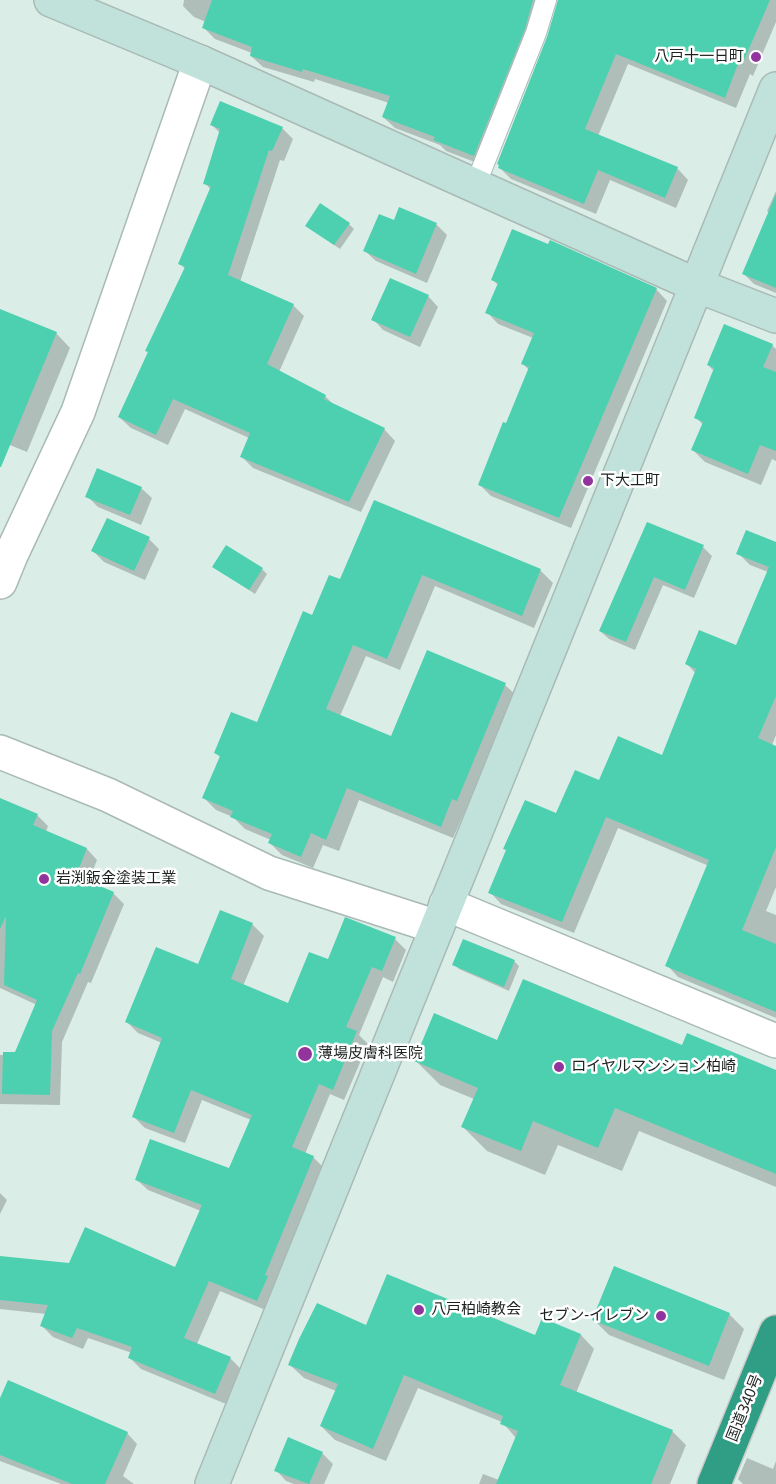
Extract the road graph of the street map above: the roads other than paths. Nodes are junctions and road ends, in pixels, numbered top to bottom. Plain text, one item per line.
1 (51, 0) edge
2 (546, 0) edge
3 (200, 62) junction
4 (776, 89) edge
5 (475, 186) junction
6 (696, 285) junction
7 (776, 316) edge
8 (0, 582) edge
9 (0, 752) edge
10 (442, 915) junction
11 (776, 1041) edge
12 (776, 1332) edge
13 (212, 1484) edge
14 (714, 1484) edge

1 - 3 street
2 - 5 lane
3 - 5 street
3 - 8 street
4 - 6 street
5 - 6 street
6 - 7 street
6 - 10 street
9 - 10 street
10 - 11 street
10 - 13 street
12 - 14 highway, 国道340号

